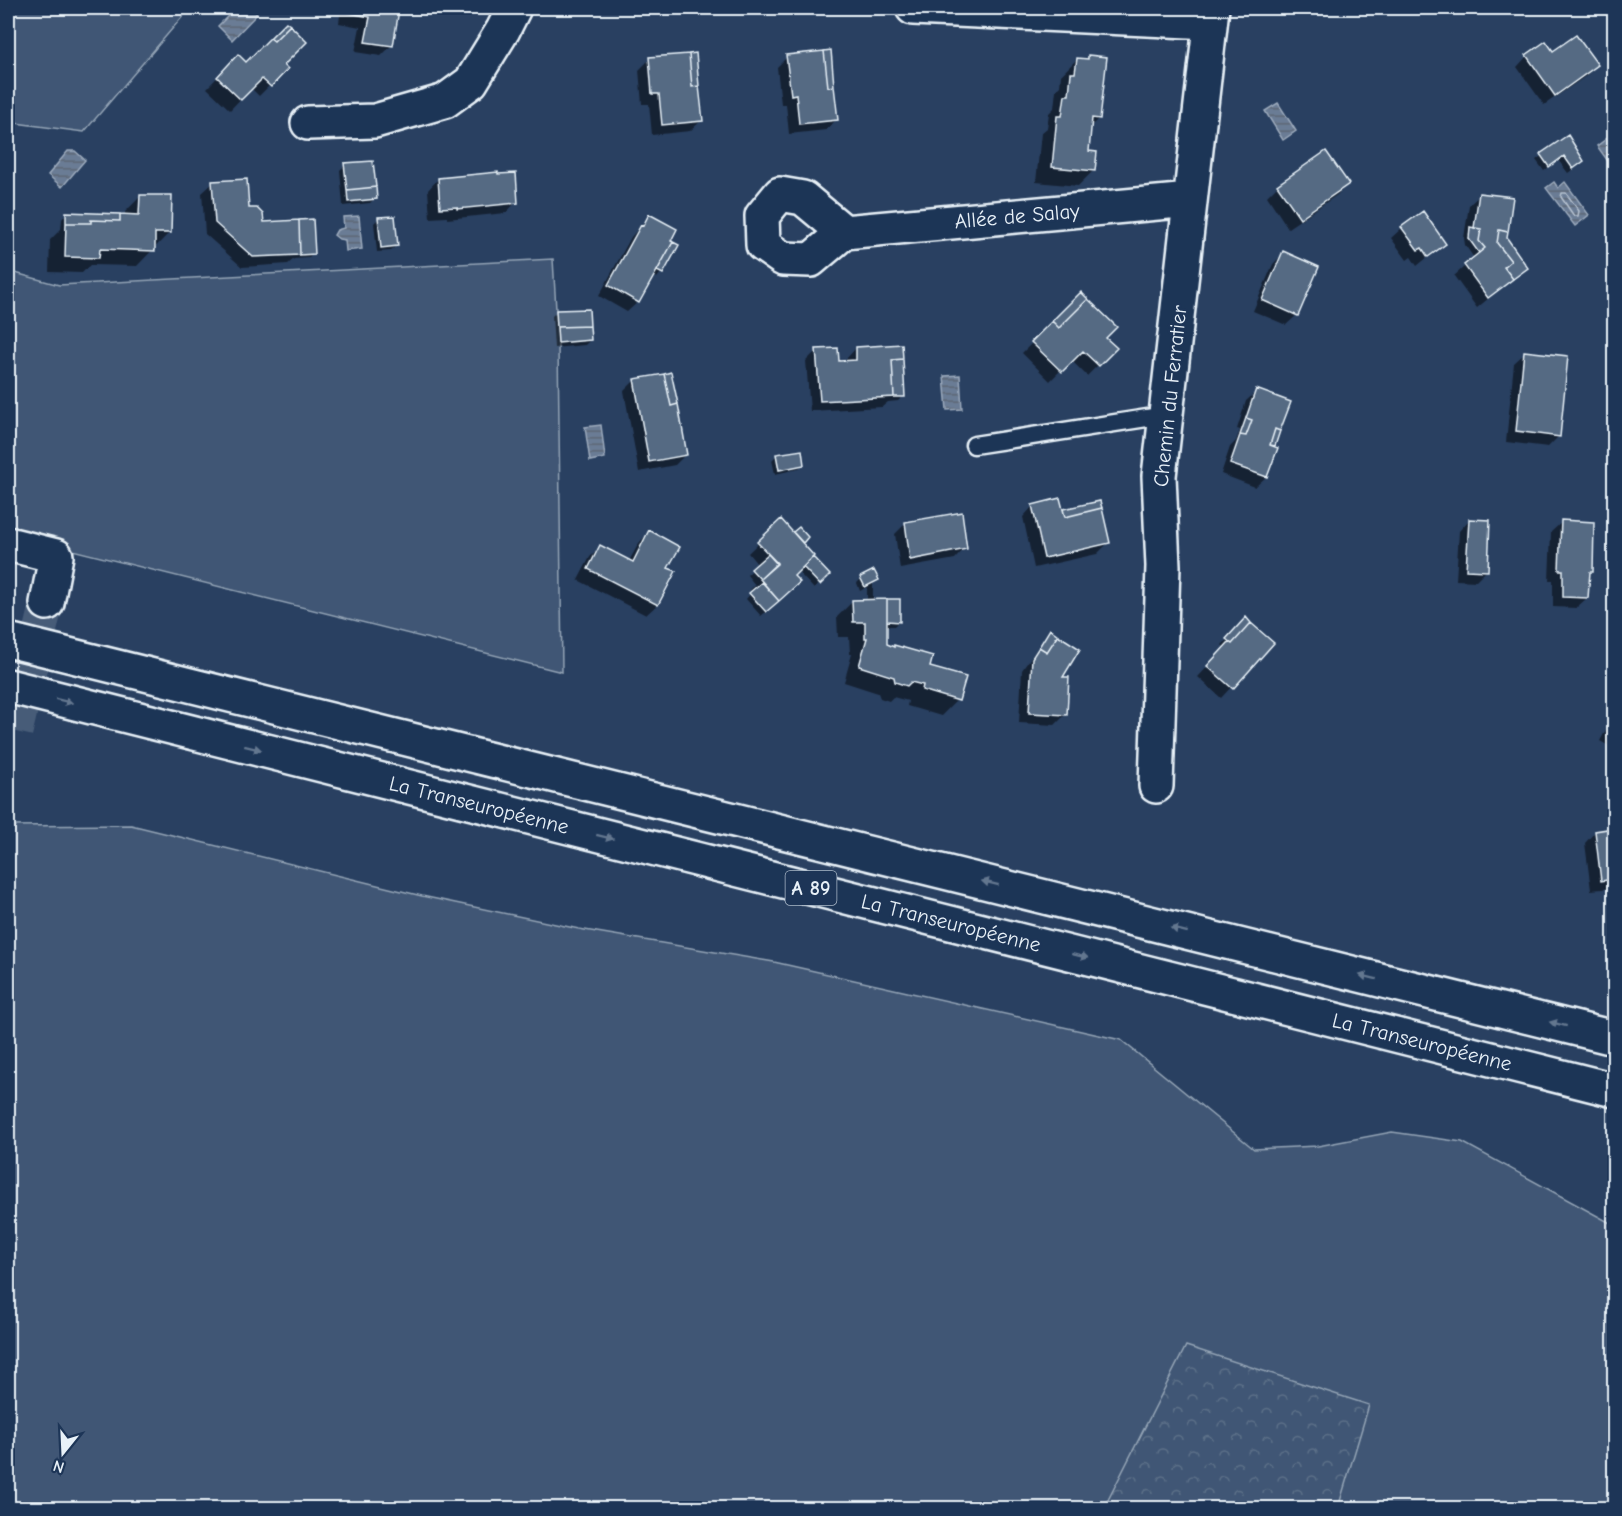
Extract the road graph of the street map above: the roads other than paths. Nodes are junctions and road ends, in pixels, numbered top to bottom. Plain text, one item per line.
1 (514, 8) edge
2 (913, 8) edge
3 (1211, 15) edge
4 (308, 123) dead end
5 (1190, 200) junction
6 (844, 232) dead end
7 (1166, 415) junction
8 (974, 445) dead end
9 (8, 544) edge
10 (47, 603) tunnel mouth
11 (8, 640) edge
12 (8, 686) edge
13 (1156, 786) dead end
14 (1614, 1038) edge
15 (1614, 1090) edge

1 - 4 main road
2 - 3 main road
3 - 5 main road, Chemin du Ferratier
5 - 6 main road, Allée de Salay
5 - 7 main road, Chemin du Ferratier
7 - 8 lane
7 - 13 main road, Chemin du Ferratier
9 - 10 main road
14 -> 11 main road, A 89
12 -> 15 main road, La Transeuropéenne / A 89

